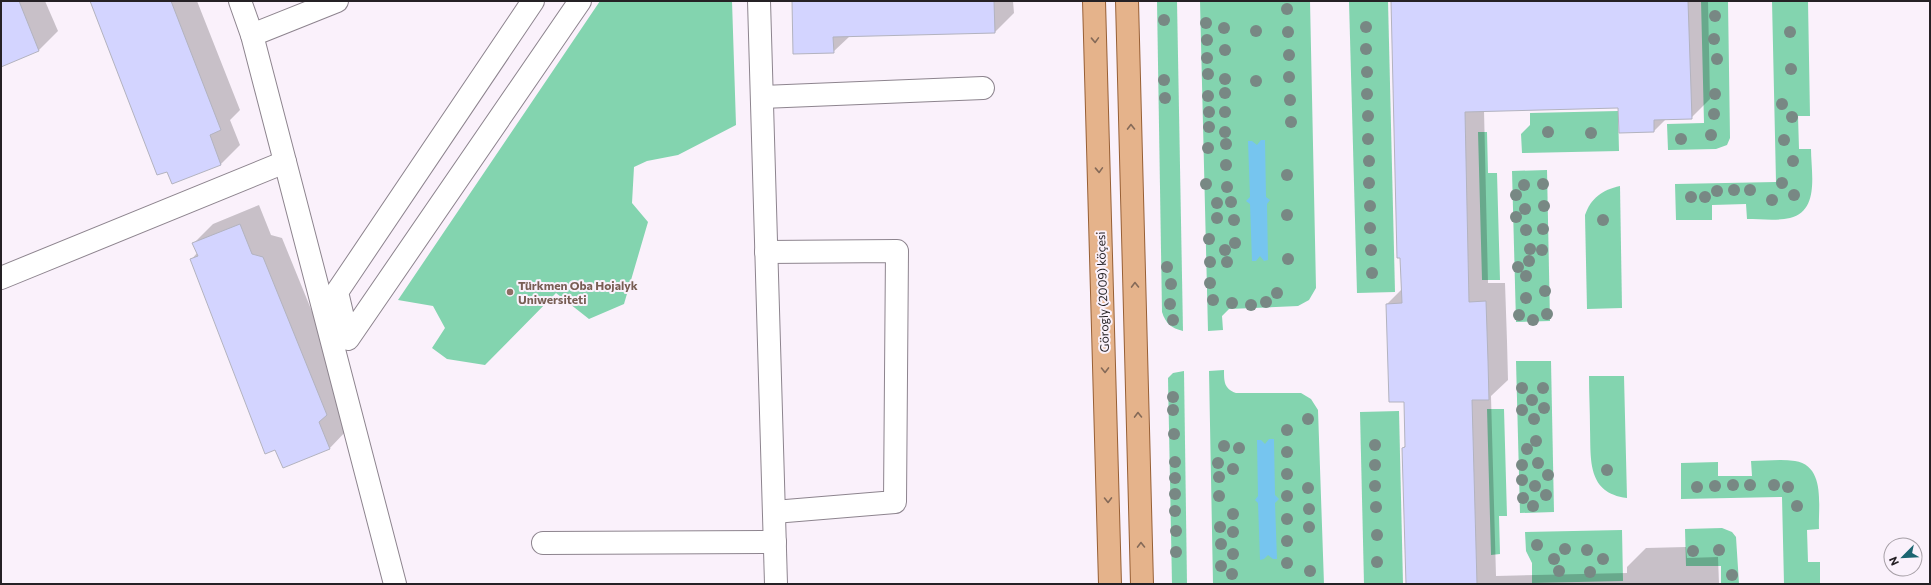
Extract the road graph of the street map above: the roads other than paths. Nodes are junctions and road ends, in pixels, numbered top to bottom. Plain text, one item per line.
1 (240, 1) edge
2 (337, 1) edge
3 (580, 1) edge
4 (759, 1) edge
5 (1094, 1) edge
6 (1128, 1) edge
7 (523, 6) edge
8 (252, 35) junction
9 (983, 88) dead end
10 (762, 97) junction
11 (285, 162) junction
12 (766, 252) junction
13 (1, 278) edge
14 (774, 512) junction
15 (775, 542) junction
16 (544, 543) dead end
17 (395, 584) edge
18 (776, 584) edge
19 (1110, 584) edge
20 (1142, 584) edge

1 - 8 street
2 - 8 street
3 - 7 street
4 - 10 street
5 -> 19 main road, Görogly (2009) köçesi
20 -> 6 main road
8 - 11 street
9 - 10 street
10 - 12 street
11 - 13 street
11 - 17 street
12 - 14 street
12 - 14 street
14 - 15 street
15 - 16 street
15 - 18 street

